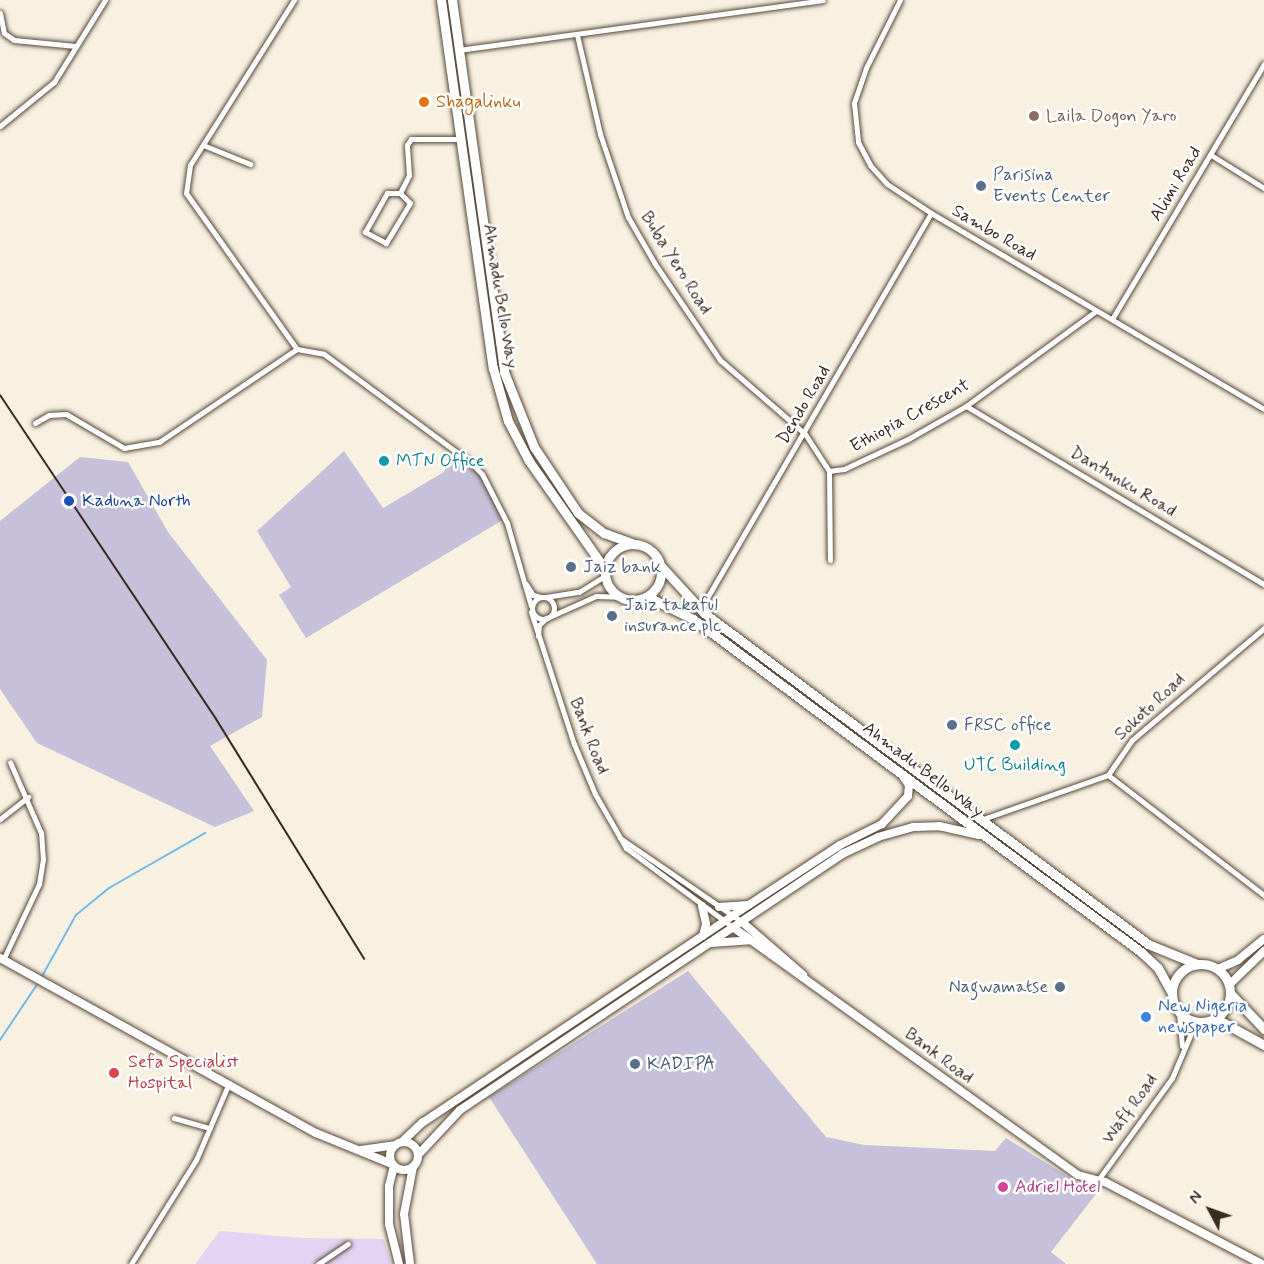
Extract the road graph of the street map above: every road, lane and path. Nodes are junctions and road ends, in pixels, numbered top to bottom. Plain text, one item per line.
1 (105, 0) edge
2 (294, 0) edge
3 (441, 0) edge
4 (452, 0) edge
5 (823, 0) edge
6 (900, 0) edge
7 (0, 13) edge
8 (577, 35) junction
9 (76, 46) junction
10 (459, 50) junction
11 (1264, 64) edge
12 (0, 126) edge
13 (459, 139) junction
14 (203, 145) junction
15 (1212, 155) junction
16 (250, 164) dead end
17 (1264, 188) edge
18 (400, 193) junction
19 (931, 213) junction
20 (1096, 311) junction
21 (1112, 319) junction
22 (297, 349) junction
23 (966, 406) junction
24 (1264, 410) edge
25 (35, 423) dead end
26 (805, 434) junction
27 (829, 471) junction
28 (634, 544) junction
29 (830, 560) dead end
30 (661, 566) junction
31 (605, 572) junction
32 (525, 583) junction
33 (1264, 584) edge
34 (543, 597) junction
35 (619, 597) junction
36 (636, 600) junction
37 (531, 609) junction
38 (700, 610) junction
39 (548, 617) junction
40 (1264, 628) edge
41 (538, 640) junction
42 (10, 762) dead end
43 (898, 772) junction
44 (1108, 775) junction
45 (28, 797) junction
46 (0, 819) edge
47 (983, 819) junction
48 (620, 838) junction
49 (989, 839) junction
50 (1264, 895) edge
51 (749, 905) junction
52 (702, 906) junction
53 (719, 907) junction
54 (758, 912) junction
55 (732, 916) junction
56 (725, 921) junction
57 (742, 922) junction
58 (734, 928) junction
59 (702, 936) junction
60 (759, 936) junction
61 (1264, 939) edge
62 (750, 940) junction
63 (711, 943) junction
64 (1264, 951) edge
65 (2, 959) edge
66 (1197, 964) junction
67 (1218, 969) junction
68 (803, 975) junction
69 (1230, 989) junction
70 (1172, 993) junction
71 (1179, 1012) junction
72 (1211, 1020) junction
73 (1264, 1029) edge
74 (1264, 1045) edge
75 (1182, 1053) junction
76 (229, 1083) junction
77 (174, 1118) dead end
78 (210, 1128) junction
79 (399, 1144) junction
80 (360, 1150) junction
81 (418, 1155) junction
82 (393, 1165) junction
83 (413, 1167) junction
84 (1098, 1180) junction
85 (348, 1245) dead end
86 (131, 1264) edge
87 (318, 1264) edge
88 (399, 1264) edge
89 (410, 1264) edge
90 (1262, 1264) edge

1 - 9 street
2 - 14 street
3 - 13 main road, Ahmadu Bello Way
4 - 10 main road, Ahmadu Bello Way
5 - 8 street
6 - 19 street, Sambo Road
7 - 9 street
8 - 10 street
8 - 26 street, Buba Yero Road
9 - 12 street
10 - 28 main road, Ahmadu Bello Way
11 - 15 street, Alimi Road
13 - 18 street
13 - 31 main road, Ahmadu Bello Way
14 - 16 street
14 - 22 street
15 - 17 street
15 - 21 street, Alimi Road
18 - 18 street
19 - 20 street, Sambo Road
19 - 26 street, Dendo Road
20 - 21 street, Sambo Road
20 - 23 street, Ethiopia Crescent
21 - 24 street, Sambo Road
22 - 25 street
22 - 32 street, Bank Road
23 - 27 street, Ethiopia Crescent
23 - 33 street, Dantunku Road
26 - 27 street
26 - 38 street, Dendo Road
27 - 29 street
28 - 30 main road
28 - 31 main road
30 - 36 main road
30 - 38 main road, Ahmadu Bello Way
31 - 34 street
31 - 35 main road
32 - 34 street
32 - 37 street, Bank Road
34 - 37 street
34 - 39 street
35 - 36 main road
35 - 39 street
36 - 43 main road, Ahmadu Bello Way
37 - 39 street
37 - 41 street, Bank Road
38 - 47 main road, Ahmadu Bello Way
39 - 41 street
40 - 44 street, Sokoto Road
41 - 48 street, Bank Road
42 - 45 street
43 - 49 main road, Ahmadu Bello Way
43 - 51 street
44 - 47 street
44 - 50 street
45 - 46 street
45 - 65 street
47 - 66 main road, Ahmadu Bello Way
48 - 52 street, Bank Road
48 - 53 street, Bank Road
49 - 54 street
49 - 70 main road, Ahmadu Bello Way
51 - 53 street
51 - 55 street
52 - 56 street, Bank Road
52 - 59 street
53 - 55 street, Bank Road
54 - 57 street
54 - 60 street
55 - 56 street
55 - 57 street, Bank Road
56 - 58 street, Bank Road
56 - 59 street
57 - 58 street
57 - 60 street
58 - 62 street, Bank Road
58 - 63 street
59 - 79 street
60 - 68 street
61 - 67 street
62 - 63 street
62 - 68 street, Bank Road
63 - 81 street
64 - 69 street
65 - 76 street
66 - 67 main road
66 - 70 main road
67 - 69 main road
68 - 84 street, Bank Road
69 - 72 main road
69 - 73 main road
70 - 71 main road
71 - 72 main road
71 - 75 street, Waff Road
72 - 74 main road
72 - 75 street, Waff Road
75 - 84 street, Waff Road
76 - 78 street
76 - 80 street
77 - 78 street
78 - 86 street
79 - 80 street
79 - 81 street
79 - 82 street
80 - 82 street
81 - 83 street
82 - 83 street
82 - 88 street
83 - 89 street
84 - 90 street, Bank Road
85 - 87 street

